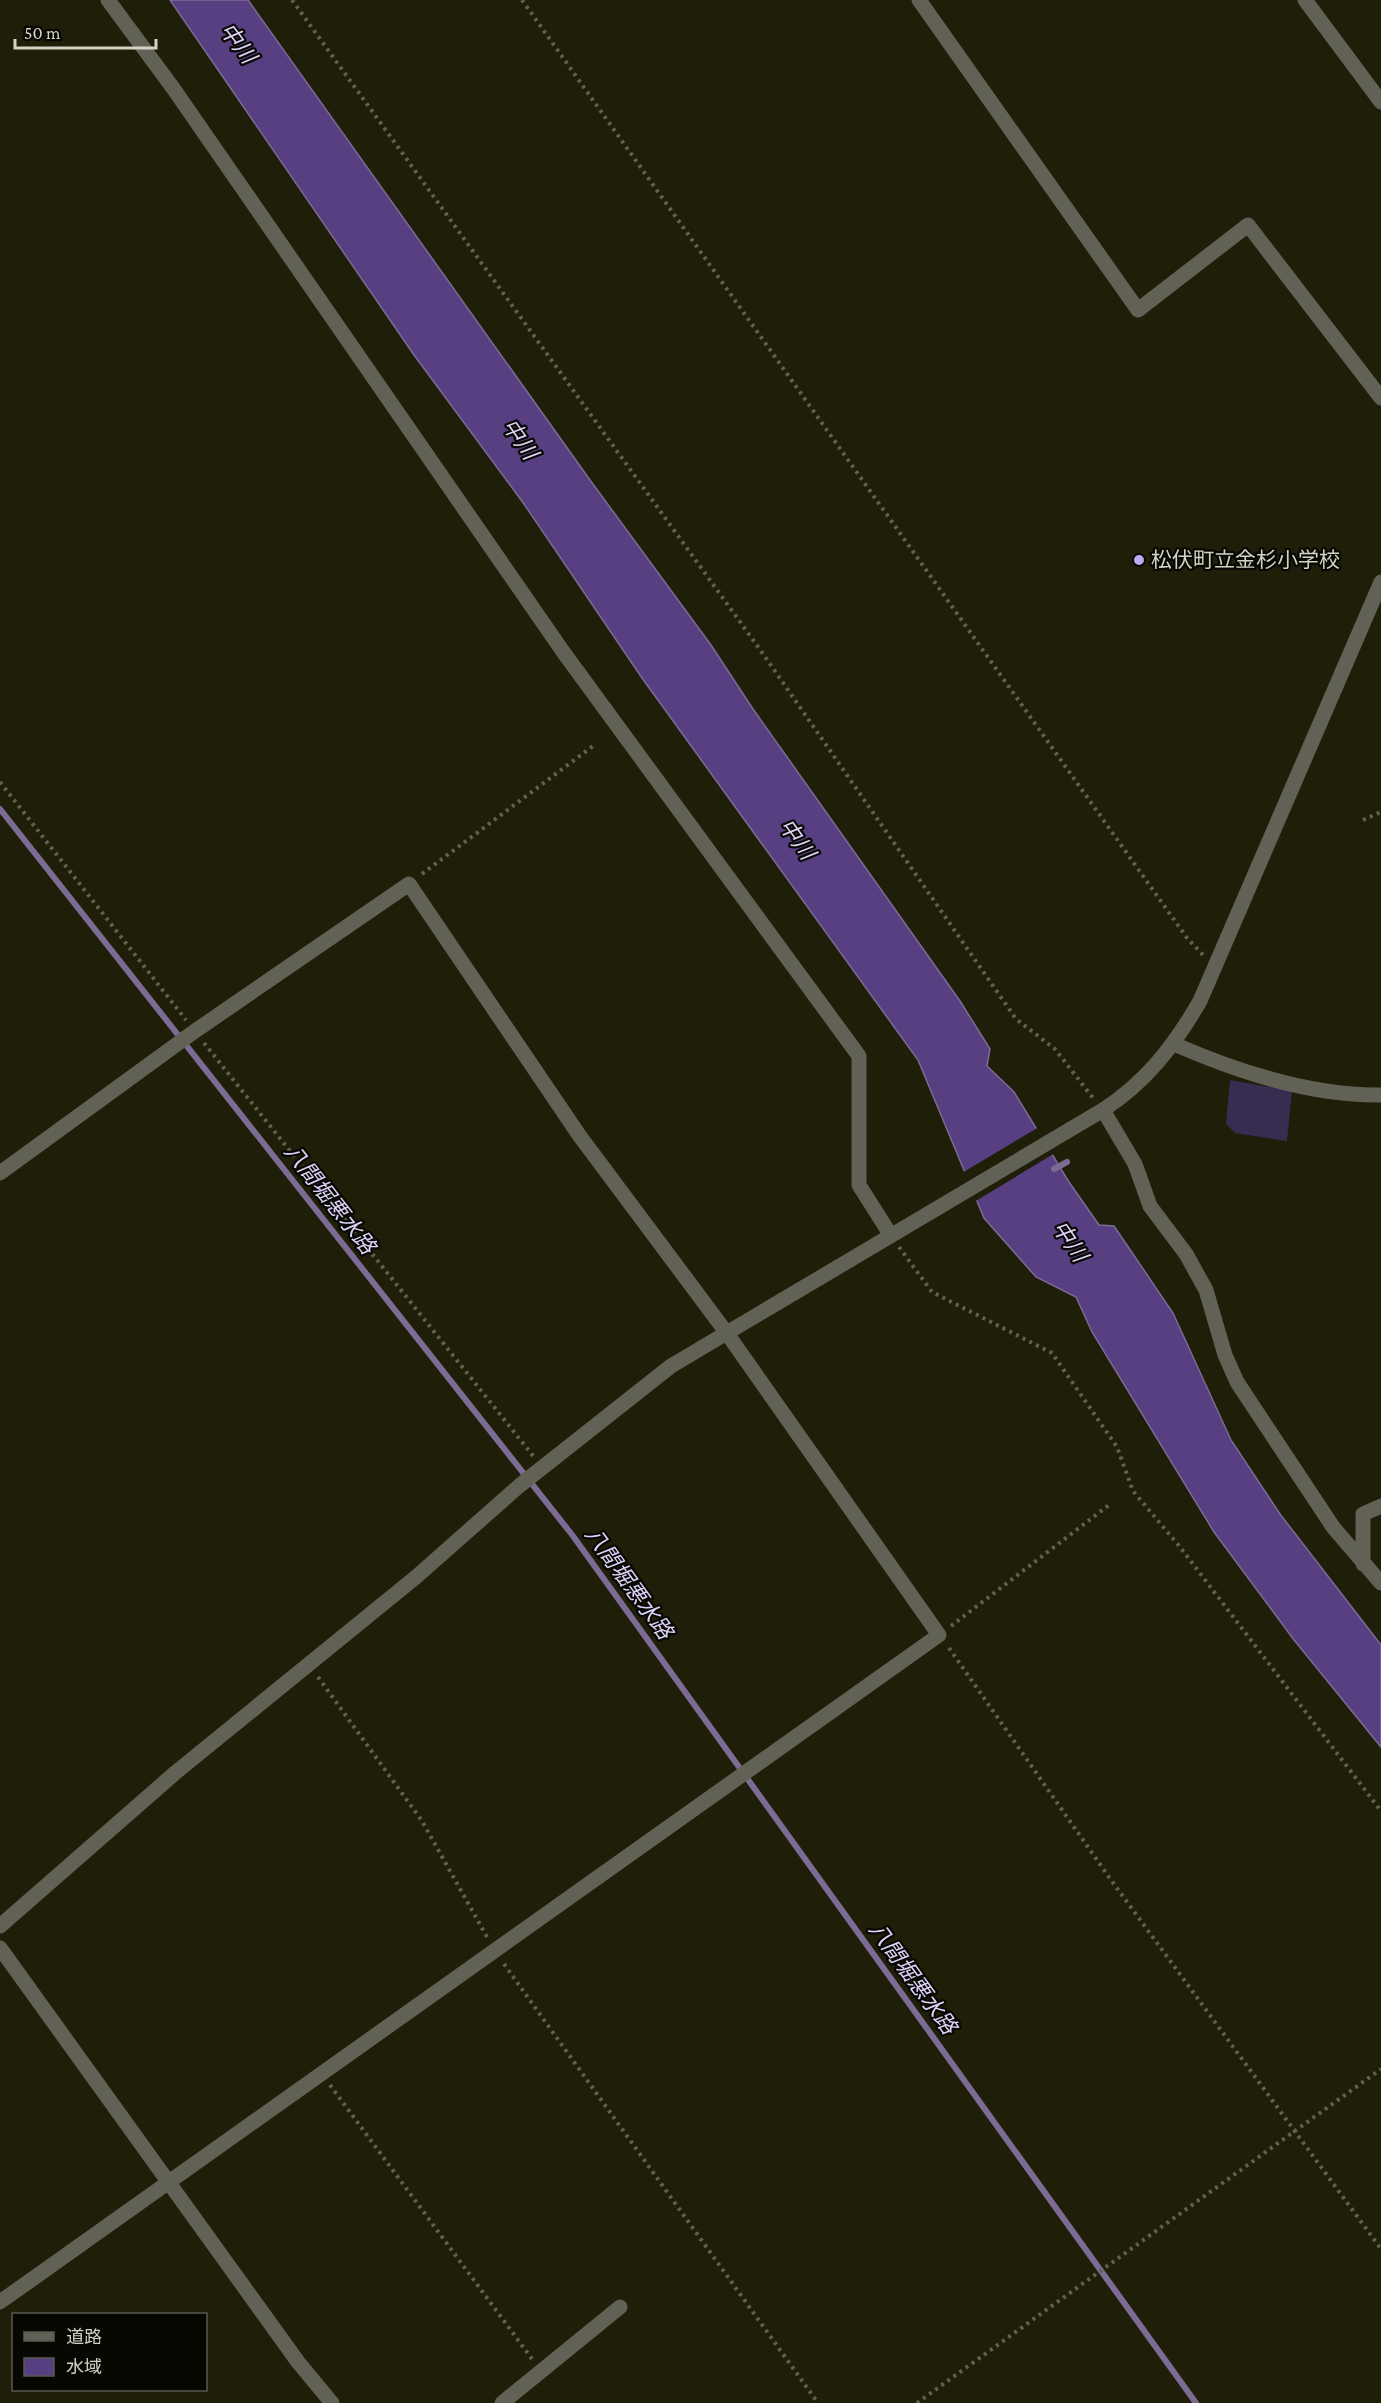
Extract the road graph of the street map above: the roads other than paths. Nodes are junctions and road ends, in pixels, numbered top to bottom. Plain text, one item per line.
1 (108, 0) edge
2 (919, 0) edge
3 (1305, 0) edge
4 (1381, 102) edge
5 (1381, 398) edge
6 (1381, 582) edge
7 (1174, 1044) junction
8 (1381, 1095) edge
9 (1100, 1112) junction
10 (0, 1173) edge
11 (893, 1232) junction
12 (726, 1332) junction
13 (1381, 1506) edge
14 (1363, 1564) junction
15 (1381, 1583) edge
16 (0, 1926) edge
17 (0, 1948) edge
18 (168, 2180) junction
19 (0, 2302) edge
20 (620, 2307) dead end
21 (332, 2403) edge
22 (502, 2403) edge

1 - 11 street
2 - 5 street
3 - 4 street
6 - 7 street
7 - 8 street
7 - 9 street
9 - 11 street
9 - 14 street
10 - 12 street
11 - 12 street
12 - 16 street
12 - 18 street
13 - 14 street
14 - 15 street
17 - 18 street
18 - 19 street
18 - 21 street
20 - 22 street

